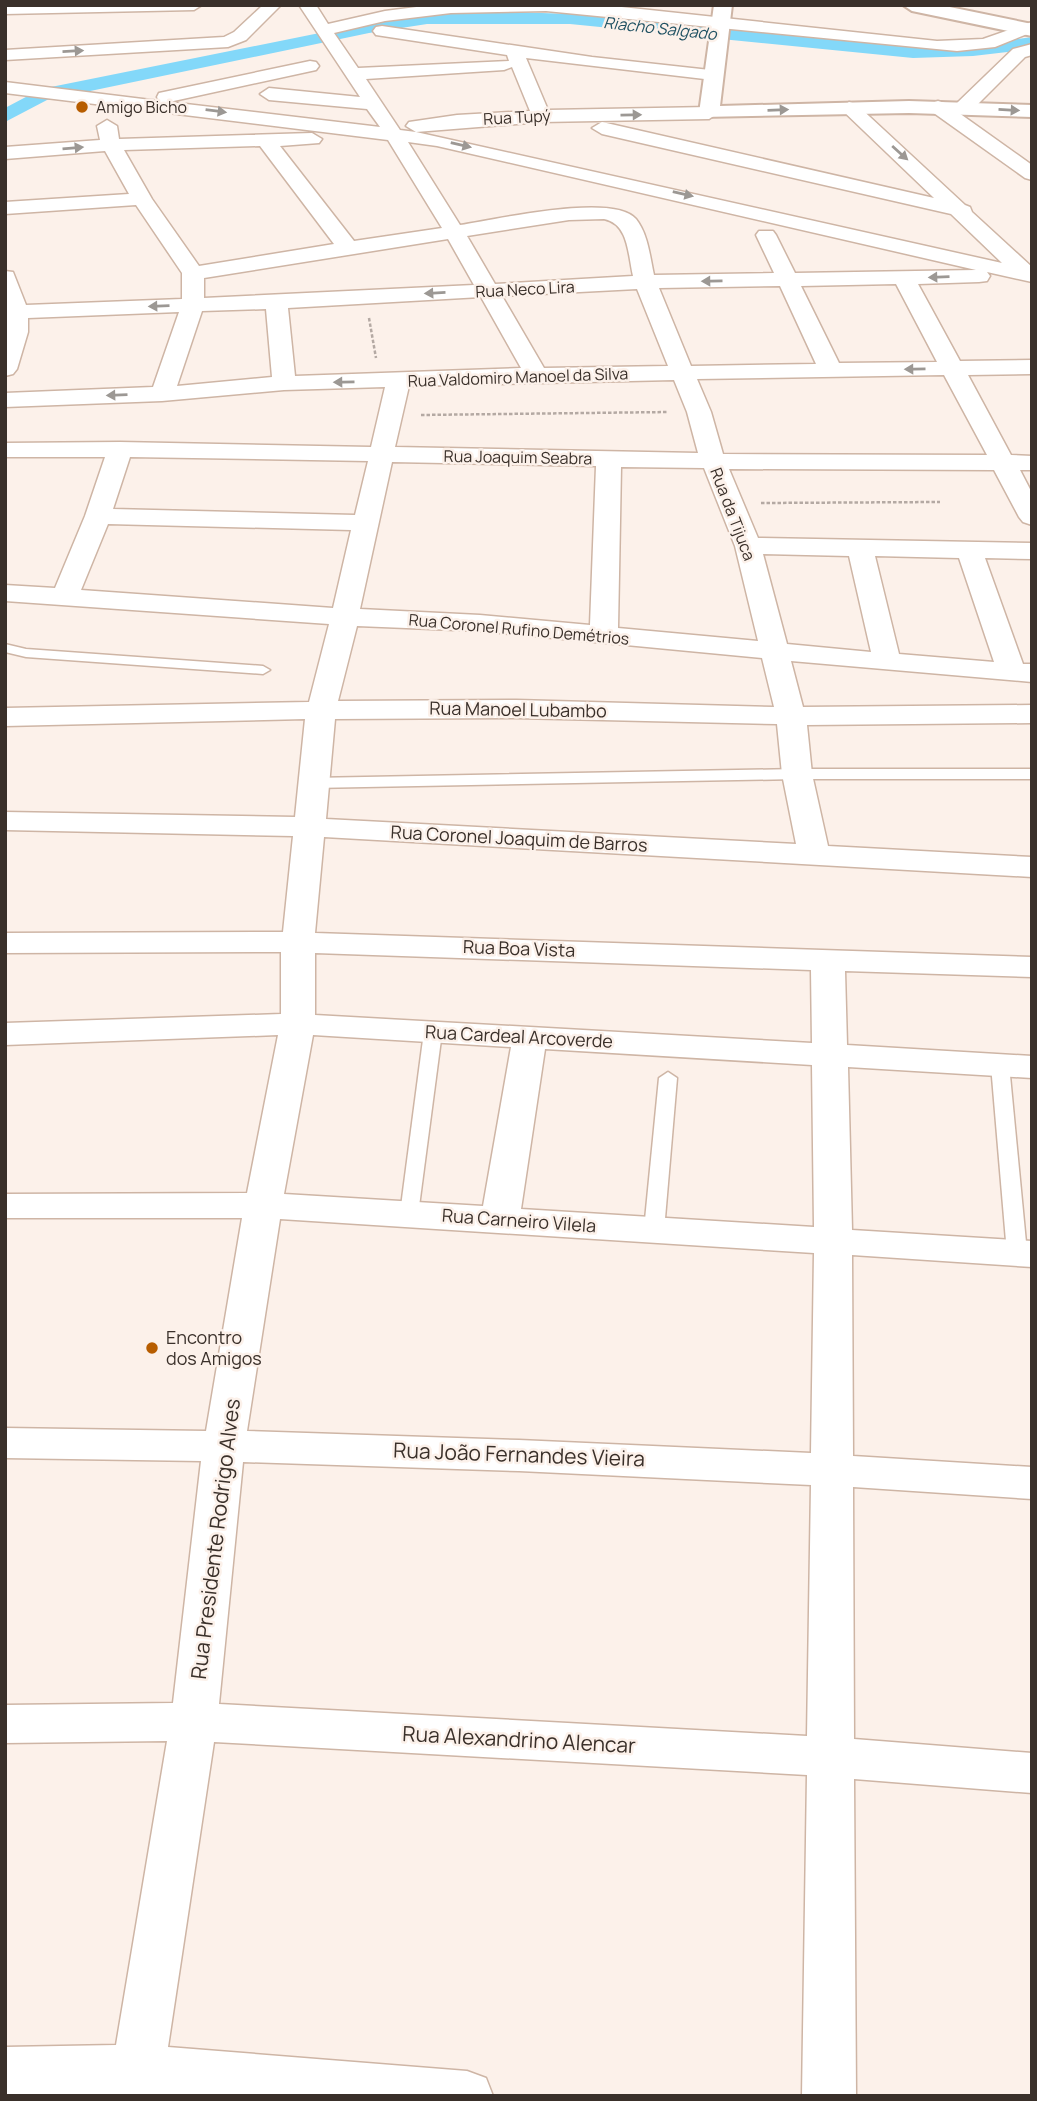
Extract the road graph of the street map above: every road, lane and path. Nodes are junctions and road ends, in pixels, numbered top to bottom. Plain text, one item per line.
1 (194, 5) edge
2 (273, 5) edge
3 (307, 5) edge
4 (912, 5) edge
5 (452, 6) edge
6 (5, 9) edge
7 (575, 26) dead end
8 (719, 26) edge
9 (1028, 28) edge
10 (609, 29) dead end
11 (382, 31) junction
12 (328, 37) junction
13 (1032, 48) edge
14 (5, 55) edge
15 (516, 57) junction
16 (310, 66) dead end
17 (1012, 67) junction
18 (353, 74) junction
19 (713, 75) junction
20 (5, 88) edge
21 (203, 88) junction
22 (100, 99) junction
23 (141, 103) junction
24 (374, 104) junction
25 (938, 107) junction
26 (964, 107) junction
27 (849, 108) junction
28 (1032, 111) edge
29 (709, 113) junction
30 (547, 116) junction
31 (270, 118) junction
32 (393, 133) junction
33 (274, 141) junction
34 (111, 145) junction
35 (5, 153) edge
36 (1032, 174) edge
37 (142, 199) junction
38 (5, 208) edge
39 (963, 211) junction
40 (454, 231) junction
41 (766, 235) dead end
42 (348, 248) junction
43 (193, 273) junction
44 (1031, 276) edge
45 (5, 278) edge
46 (904, 278) junction
47 (789, 280) junction
48 (645, 282) junction
49 (488, 291) junction
50 (366, 297) junction
51 (276, 302) junction
52 (193, 305) junction
53 (12, 312) edge
54 (1032, 367) edge
55 (952, 368) junction
56 (5, 369) edge
57 (831, 370) junction
58 (681, 373) junction
59 (536, 375) junction
60 (389, 382) junction
61 (284, 383) junction
62 (162, 394) junction
63 (5, 400) edge
64 (699, 412) junction
65 (392, 415) junction
66 (120, 449) junction
67 (5, 450) edge
68 (381, 454) junction
69 (609, 459) junction
70 (713, 461) junction
71 (1003, 462) junction
72 (1032, 463) edge
73 (940, 502) dead end
74 (732, 504) junction
75 (97, 516) junction
76 (1032, 517) edge
77 (367, 523) junction
78 (748, 546) junction
79 (860, 548) junction
80 (969, 549) junction
81 (1032, 551) edge
82 (5, 593) edge
83 (65, 597) junction
84 (345, 617) junction
85 (604, 635) junction
86 (5, 649) edge
87 (775, 651) junction
88 (887, 662) junction
89 (263, 670) dead end
90 (1021, 672) edge
91 (321, 710) junction
92 (1032, 715) edge
93 (791, 716) junction
94 (5, 717) edge
95 (797, 774) junction
96 (1032, 774) edge
97 (312, 783) junction
98 (5, 821) edge
99 (309, 827) junction
100 (814, 856) junction
101 (1032, 867) edge
102 (298, 942) junction
103 (5, 943) edge
104 (828, 962) junction
105 (1032, 967) edge
106 (298, 1024) junction
107 (433, 1032) junction
108 (5, 1034) edge
109 (530, 1037) junction
110 (831, 1054) junction
111 (1016, 1066) edge
112 (668, 1078) dead end
113 (263, 1205) junction
114 (5, 1206) edge
115 (409, 1214) junction
116 (500, 1220) junction
117 (653, 1230) junction
118 (833, 1241) junction
119 (1025, 1253) edge
120 (5, 1443) edge
121 (224, 1445) junction
122 (831, 1469) junction
123 (1032, 1483) edge
124 (194, 1722) junction
125 (5, 1724) edge
126 (830, 1757) junction
127 (1032, 1773) edge
128 (5, 2071) edge
129 (137, 2082) edge
130 (467, 2096) edge
131 (829, 2096) edge

1 - 6 street
14 -> 2 street
3 - 12 street
4 - 9 street
5 - 8 street
5 - 12 street
7 - 11 street
8 - 9 street
8 - 10 street
8 - 17 street
8 - 19 street
11 - 12 street
11 - 15 street
12 - 18 street
13 - 17 street
15 - 18 street
15 - 19 street
15 - 30 street
16 - 21 street
17 - 26 street
18 - 24 street
19 - 29 street
20 - 22 street
21 - 23 street
21 - 24 street
22 - 23 street
22 - 34 street
23 -> 31 street
24 - 32 street
25 - 26 street, Rua Tupý
25 - 27 street, Rua Tupý
25 - 36 street
26 -> 28 street, Rua Tupý
29 -> 27 street, Rua Tupý
27 -> 39 street
30 -> 29 street, Rua Tupý
30 - 32 street, Rua Tupý
30 - 39 street
31 - 32 street
31 - 33 street
32 - 33 street, Rua Tupý
32 - 40 street
32 -> 44 street
33 - 34 street, Rua Tupý
33 - 42 street
35 -> 34 street, Rua Tupý
34 - 37 street
37 - 38 street
37 - 43 street
39 - 44 street
40 - 42 street
40 - 48 street, Rua da Tijuca
40 - 49 street
41 - 47 street
42 - 43 street
43 - 52 street
44 -> 46 street, Rua Neco Lira
45 - 53 street
46 - 47 street, Rua Neco Lira
46 - 55 street
47 -> 48 street, Rua Neco Lira
47 - 57 street
48 - 49 street, Rua Neco Lira
48 - 58 street, Rua da Tijuca
49 -> 50 street, Rua Neco Lira
49 - 59 street
50 - 51 street, Rua Neco Lira
50 - 60 path
51 - 52 street, Rua Neco Lira
51 - 61 street
52 -> 53 street, Rua Neco Lira
52 - 62 street
53 - 56 street
54 - 55 street, Rua Valdomiro Manoel da Silva
55 -> 57 street, Rua Valdomiro Manoel da Silva
55 - 71 street
57 - 58 street, Rua Valdomiro Manoel da Silva
58 - 59 street, Rua Valdomiro Manoel da Silva
58 - 64 street, Rua da Tijuca
59 - 60 street, Rua Valdomiro Manoel da Silva
60 -> 61 street, Rua Valdomiro Manoel da Silva
60 - 65 street, Rua Presidente Rodrigo Alves
61 - 62 street, Rua Valdomiro Manoel da Silva
62 -> 63 street, Rua Valdomiro Manoel da Silva
64 - 65 path
64 - 70 street, Rua da Tijuca
65 - 68 street, Rua Presidente Rodrigo Alves
66 - 67 street, Rua Joaquim Seabra
66 - 68 street, Rua Joaquim Seabra
66 - 75 street
68 - 69 street, Rua Joaquim Seabra
68 - 77 street, Rua Presidente Rodrigo Alves
69 - 70 street, Rua Joaquim Seabra
69 - 85 street
70 - 71 street, Rua Joaquim Seabra
70 - 74 street, Rua da Tijuca
71 - 72 street, Rua Joaquim Seabra
71 - 76 street
73 - 74 path
74 - 78 street, Rua da Tijuca
75 - 77 street
75 - 83 street
77 - 84 street, Rua Presidente Rodrigo Alves
78 - 79 street
78 - 87 street, Rua da Tijuca
79 - 80 street
79 - 88 street
80 - 81 street
80 - 90 street
82 - 83 street, Rua Coronel Rufino Demétrios
83 - 84 street, Rua Coronel Rufino Demétrios
84 - 85 street, Rua Coronel Rufino Demétrios
84 - 91 street, Rua Presidente Rodrigo Alves
85 - 87 street, Rua Coronel Rufino Demétrios
86 - 89 lane
87 - 88 street, Rua Coronel Rufino Demétrios
87 - 93 street, Rua da Tijuca
88 - 90 street, Rua Coronel Rufino Demétrios
91 - 93 street, Rua Manoel Lubambo
91 - 94 street, Rua Manoel Lubambo
91 - 97 street, Rua Presidente Rodrigo Alves
92 - 93 street, Rua Manoel Lubambo
93 - 95 street, Rua da Tijuca
95 - 96 lane
95 - 97 lane
95 - 100 street, Rua da Tijuca
97 - 99 street, Rua Presidente Rodrigo Alves
98 - 99 street, Rua Coronel Joaquim de Barros
99 - 100 street, Rua Coronel Joaquim de Barros
99 - 102 street, Rua Presidente Rodrigo Alves
100 - 101 street, Rua Coronel Joaquim de Barros
102 - 103 street, Rua Boa Vista
102 - 104 street, Rua Boa Vista
102 - 106 street, Rua Presidente Rodrigo Alves
104 - 105 street, Rua Boa Vista
104 - 110 street
106 - 107 street, Rua Cardeal Arcoverde
106 - 108 street, Rua Cardeal Arcoverde
106 - 113 street, Rua Presidente Rodrigo Alves
107 - 109 street, Rua Cardeal Arcoverde
107 - 115 lane
109 - 110 street, Rua Cardeal Arcoverde
109 - 116 street
110 - 111 street, Rua Cardeal Arcoverde
110 - 118 street
111 - 119 lane
112 - 117 lane
113 - 114 street, Rua Carneiro Vilela
113 - 115 street, Rua Carneiro Vilela
113 - 121 street, Rua Presidente Rodrigo Alves
115 - 116 street, Rua Carneiro Vilela
116 - 117 street, Rua Carneiro Vilela
117 - 118 street, Rua Carneiro Vilela
118 - 119 street, Rua Carneiro Vilela
118 - 122 street
120 - 121 street, Rua João Fernandes Vieira
121 - 122 street, Rua João Fernandes Vieira
121 - 124 street, Rua Presidente Rodrigo Alves
122 - 123 street, Rua João Fernandes Vieira
122 - 126 street
124 - 125 street, Rua Alexandrino Alencar
124 - 126 street, Rua Alexandrino Alencar
124 - 129 street, Rua Presidente Rodrigo Alves
126 - 127 street, Rua Alexandrino Alencar
126 - 131 street
128 - 129 street
129 - 130 street

